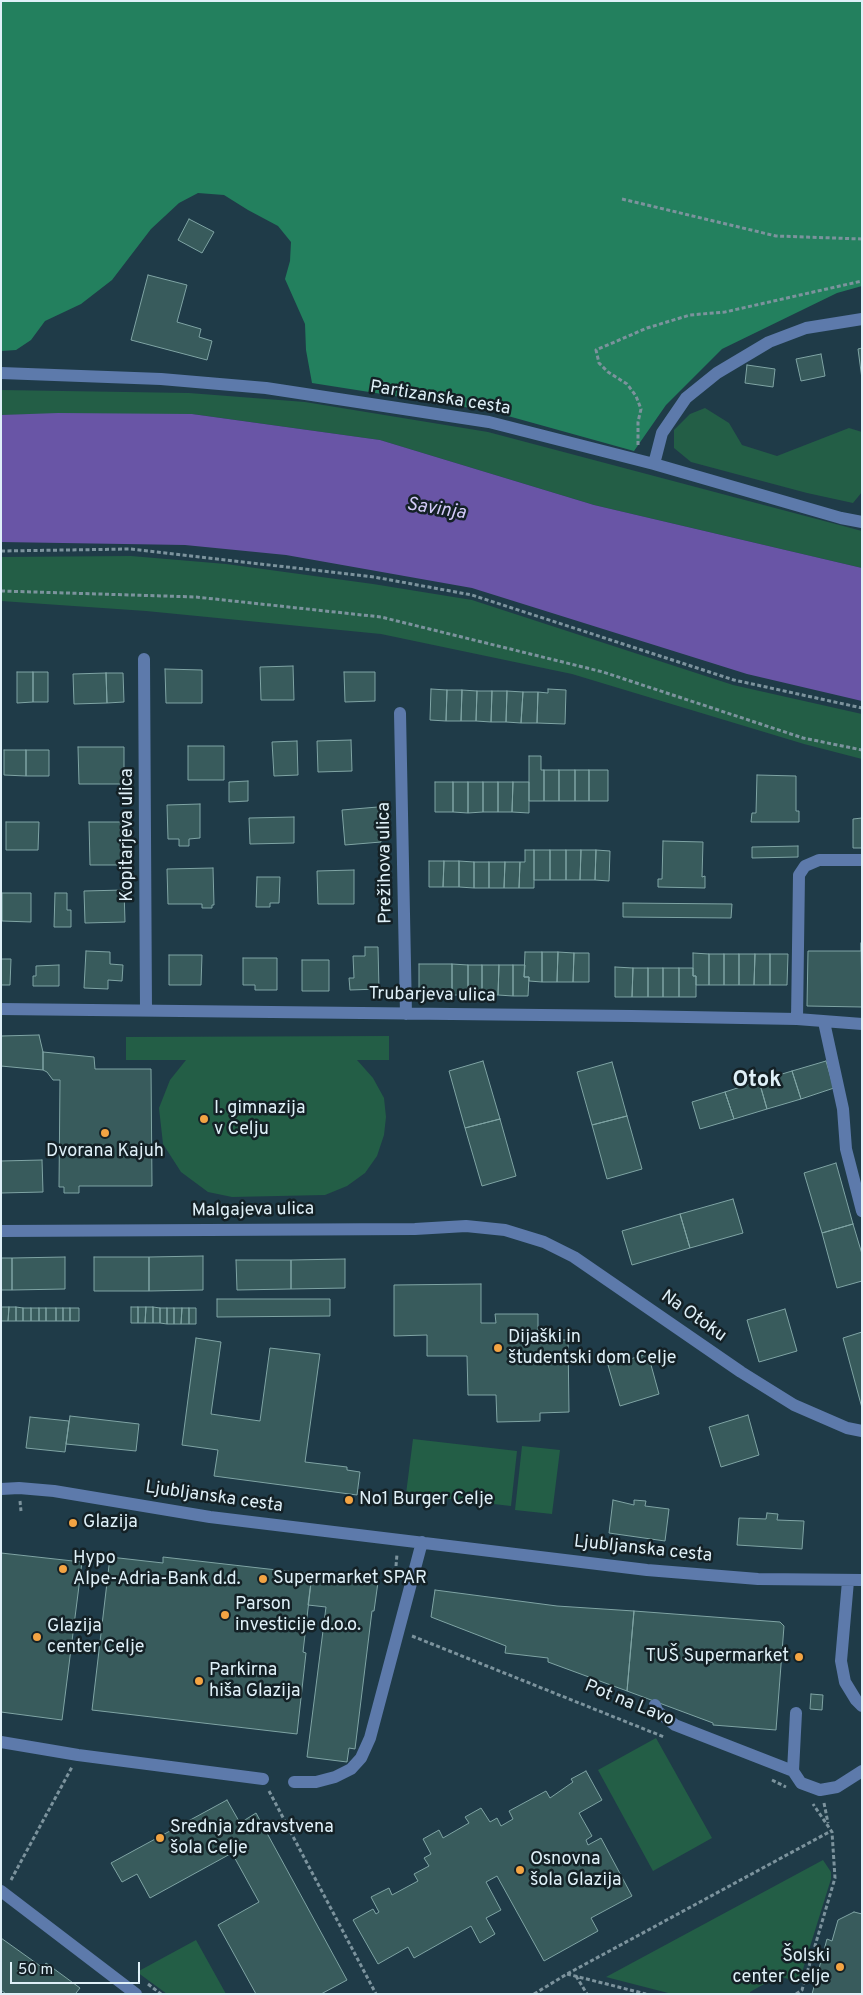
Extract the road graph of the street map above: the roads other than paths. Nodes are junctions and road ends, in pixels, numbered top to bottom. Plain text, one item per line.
1 (862, 319) edge
2 (1, 373) edge
3 (654, 464) junction
4 (862, 522) edge
5 (144, 659) dead end
6 (400, 713) dead end
7 (862, 860) edge
8 (1, 1009) edge
9 (146, 1010) junction
10 (406, 1014) junction
11 (797, 1019) junction
12 (824, 1022) junction
13 (862, 1024) edge
14 (862, 1211) edge
15 (505, 1230) joint
16 (1, 1231) edge
17 (862, 1431) edge
18 (1, 1489) edge
19 (422, 1542) junction
20 (862, 1580) edge
21 (848, 1581) junction
22 (655, 1704) dead end
23 (862, 1706) edge
24 (796, 1713) dead end
25 (1, 1742) edge
26 (793, 1771) junction
27 (862, 1772) edge
28 (263, 1779) road end
29 (294, 1782) dead end
30 (3, 1892) edge
31 (136, 1994) edge

1 - 3 street
2 - 3 street, Partizanska cesta
3 - 4 street, Partizanska cesta
5 - 9 street, Kopitarjeva ulica
6 - 10 street, Prežihova ulica
7 - 11 street
8 - 9 street, Trubarjeva ulica
9 - 10 street, Trubarjeva ulica
10 - 11 street, Trubarjeva ulica
11 - 12 street, Trubarjeva ulica
12 - 13 street, Trubarjeva ulica
12 - 14 street
15 - 16 street, Malgajeva ulica
15 - 17 street, Na Otoku
18 - 19 street, Ljubljanska cesta
19 - 21 street, Ljubljanska cesta
19 - 29 street
20 - 21 street, Ljubljanska cesta
21 - 23 street
22 - 26 street, Pot na Lavo
24 - 26 street
25 - 28 street
26 - 27 street, Pot na Lavo
30 - 31 street

